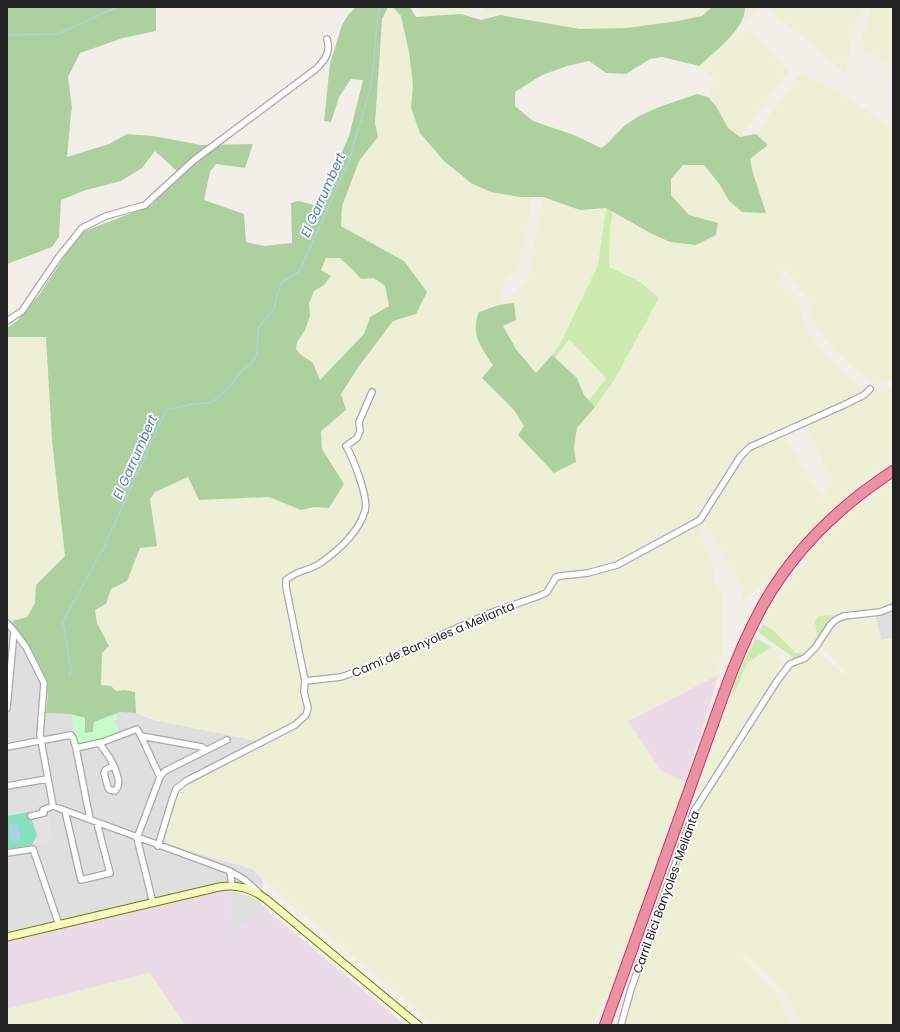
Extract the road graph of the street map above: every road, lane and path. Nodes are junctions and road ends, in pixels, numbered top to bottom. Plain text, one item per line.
1 (327, 39) dead end
2 (7, 322) edge
3 (870, 389) dead end
4 (372, 392) dead end
5 (893, 471) edge
6 (893, 477) edge
7 (893, 607) edge
8 (7, 622) edge
9 (14, 630) junction
10 (305, 681) junction
11 (8, 695) edge
12 (7, 708) edge
13 (141, 736) junction
14 (227, 740) dead end
15 (40, 741) junction
16 (98, 743) junction
17 (7, 747) edge
18 (76, 748) junction
19 (205, 750) junction
20 (113, 764) dead end
21 (160, 777) junction
22 (47, 779) junction
23 (7, 786) edge
24 (53, 806) junction
25 (65, 811) junction
26 (31, 816) dead end
27 (90, 819) junction
28 (97, 823) junction
29 (137, 838) junction
30 (158, 846) junction
31 (7, 852) edge
32 (230, 871) junction
33 (242, 878) junction
34 (236, 886) junction
35 (262, 896) junction
36 (153, 903) junction
37 (59, 925) junction
38 (7, 937) edge
39 (612, 1011) junction
40 (418, 1025) edge
41 (603, 1025) edge
42 (609, 1025) edge
43 (612, 1025) edge
44 (621, 1025) edge

1 - 2 street
3 - 10 street, Camí de Banyoles a Melianta
4 - 10 street
5 - 39 highway
6 - 39 highway
7 - 44 street, Carril Bici Banyoles-Melianta
8 - 9 street
9 - 11 street
9 - 15 street
10 - 30 street
11 - 12 street
13 - 16 street
13 - 19 street
13 - 21 street
14 - 19 street
15 - 17 street
15 - 18 street
15 - 22 street
16 - 18 street
16 - 20 street
18 - 27 street
19 - 21 street
21 - 29 street
22 - 23 street
22 - 24 street
24 - 25 street
24 - 26 street
25 - 27 street
25 - 28 street
27 - 28 street
28 - 29 street
29 - 30 street
29 - 36 street
30 - 32 street
31 - 37 street
32 - 33 street
32 - 34 street
33 - 34 street
33 - 35 street
34 - 35 main road
34 - 36 main road
35 - 40 main road
36 - 37 main road
37 - 38 main road
39 - 41 highway
39 - 42 highway
39 - 43 highway

